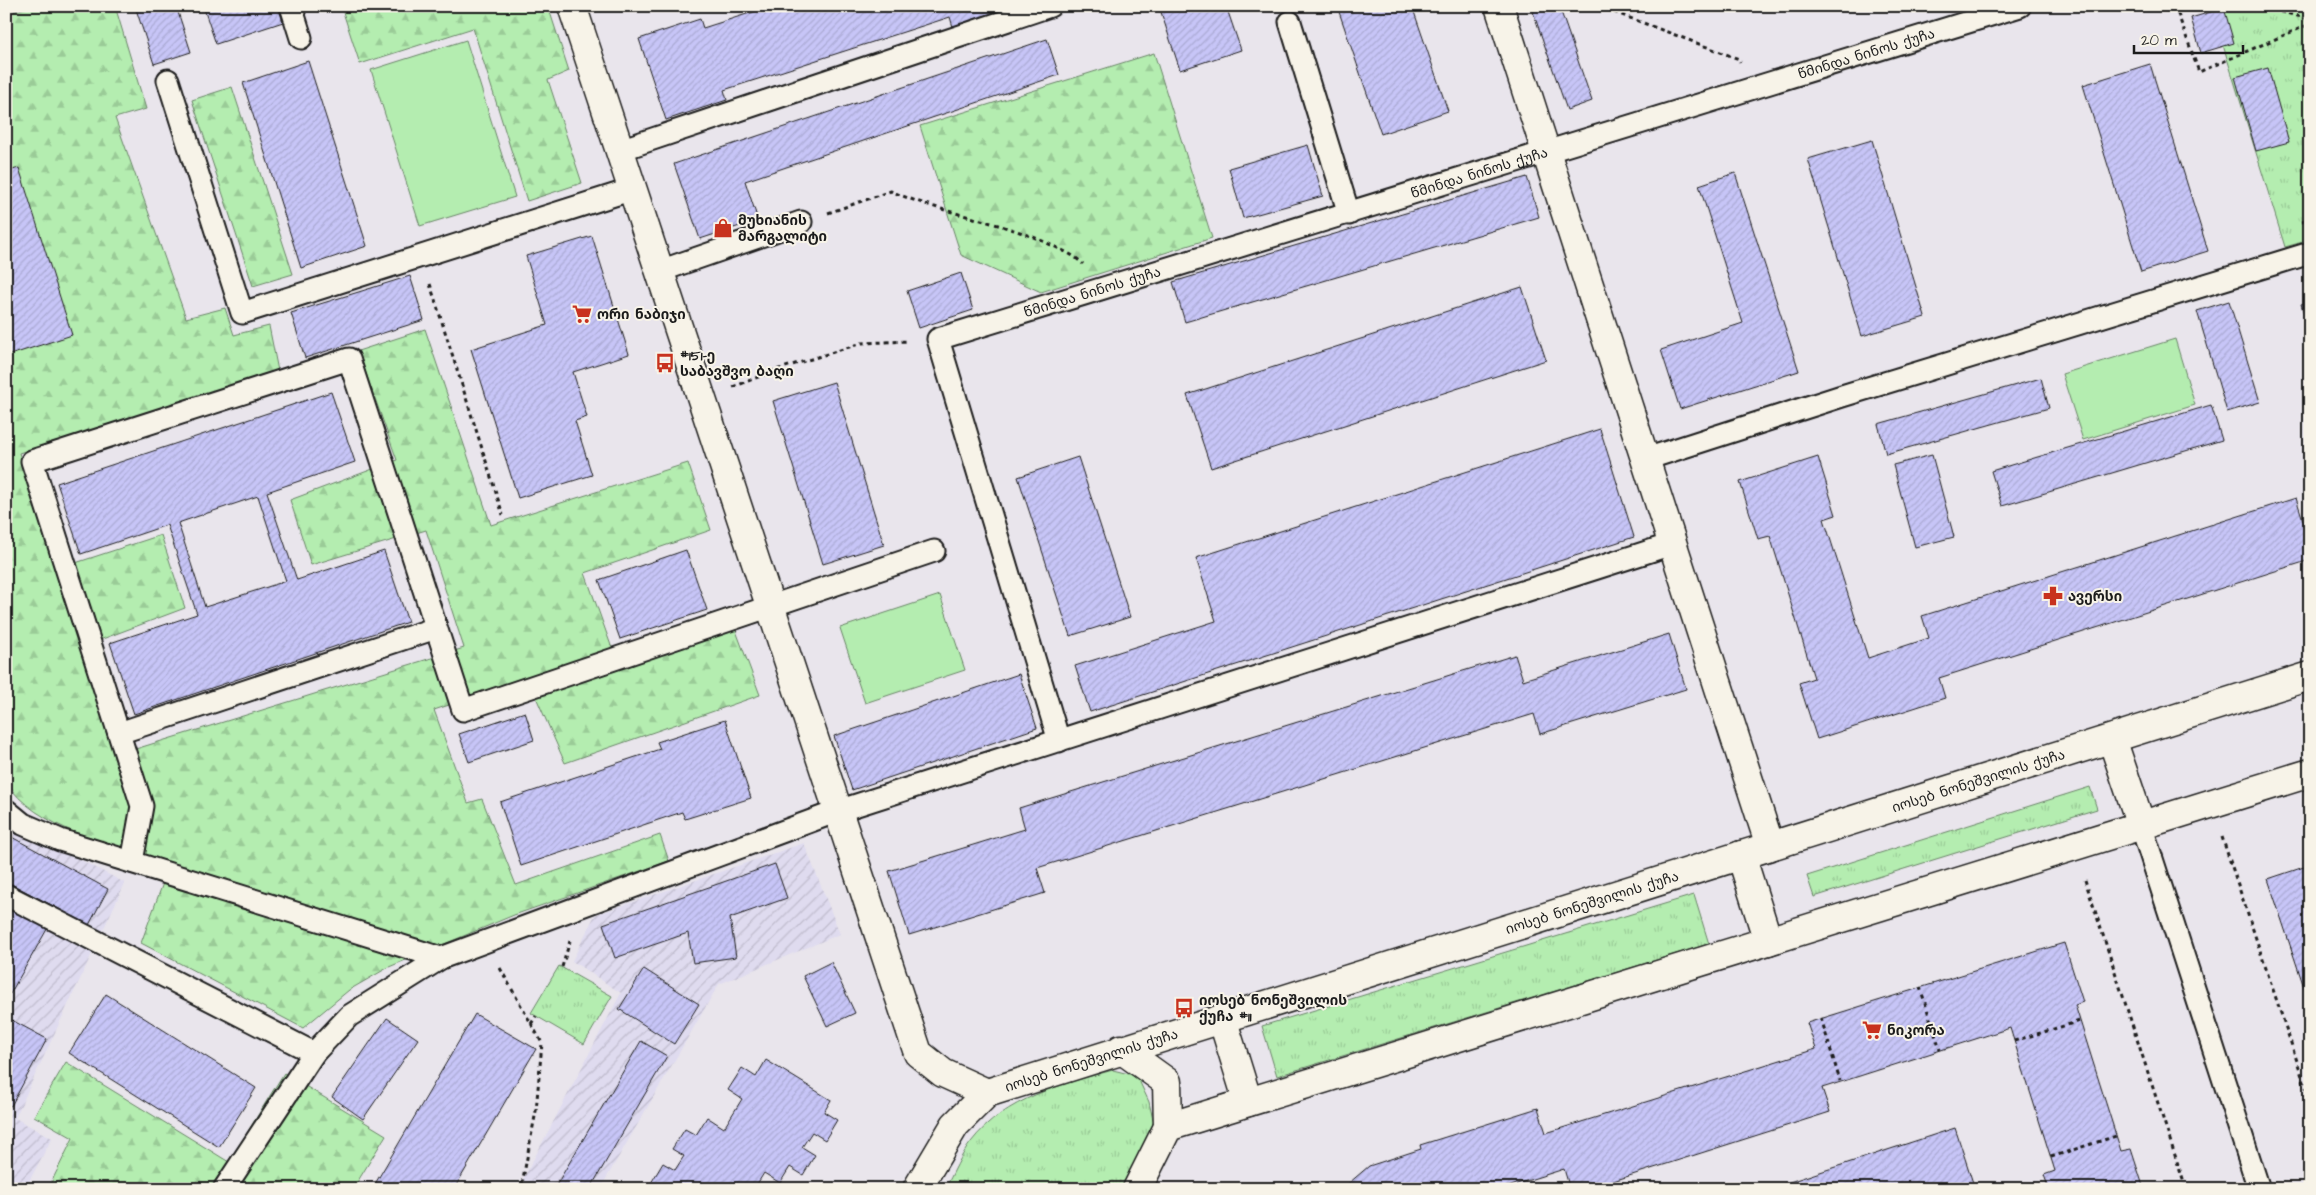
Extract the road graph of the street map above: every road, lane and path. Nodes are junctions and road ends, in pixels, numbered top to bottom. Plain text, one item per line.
1 (291, 6) edge
2 (572, 6) edge
3 (1050, 6) edge
4 (1499, 6) edge
5 (2020, 6) edge
6 (2175, 6) edge
7 (2257, 6) edge
8 (1614, 12) dead end
9 (2310, 19) edge
10 (1290, 22) dead end
11 (2310, 24) edge
12 (301, 38) dead end
13 (168, 80) dead end
14 (1751, 90) junction
15 (620, 150) junction
16 (1546, 153) junction
17 (633, 189) junction
18 (1349, 214) junction
19 (801, 222) joint
20 (2310, 253) edge
21 (422, 256) junction
22 (660, 271) junction
23 (1107, 287) junction
24 (938, 340) junction
25 (702, 399) junction
26 (1646, 459) junction
27 (502, 515) dead end
28 (1672, 544) junction
29 (934, 551) dead end
30 (771, 606) junction
31 (436, 628) junction
32 (2310, 676) edge
33 (119, 733) junction
34 (2112, 739) junction
35 (1059, 741) junction
36 (2310, 773) edge
37 (6, 810) edge
38 (838, 811) junction
39 (2141, 825) junction
40 (2222, 837) dead end
41 (1770, 846) junction
42 (1740, 855) junction
43 (132, 862) junction
44 (2085, 880) dead end
45 (6, 895) edge
46 (485, 941) junction
47 (1768, 941) junction
48 (441, 958) junction
49 (1920, 987) dead end
50 (536, 1016) dead end
51 (1222, 1018) junction
52 (1821, 1018) dead end
53 (2080, 1021) dead end
54 (531, 1024) junction
55 (2014, 1041) dead end
56 (1121, 1049) junction
57 (1940, 1050) dead end
58 (314, 1053) junction
59 (1840, 1081) dead end
60 (987, 1093) junction
61 (2310, 1100) edge
62 (1248, 1102) junction
63 (1168, 1127) junction
64 (2116, 1136) dead end
65 (2051, 1157) dead end
66 (224, 1189) edge
67 (521, 1189) edge
68 (917, 1189) edge
69 (1137, 1189) edge
70 (2186, 1189) edge
71 (2259, 1189) edge

1 - 12 lane
2 - 15 street
3 - 15 lane
4 - 16 street
5 - 14 lane, წმინდა ნინოს ქუჩა
6 - 11 path
7 - 9 path
8 - 14 path
10 - 18 lane
13 - 21 lane
14 - 16 lane, წმინდა ნინოს ქუჩა
15 - 17 street
16 - 18 lane, წმინდა ნინოს ქუჩა
16 - 26 street
17 - 21 lane
17 - 22 street
18 - 23 lane, წმინდა ნინოს ქუჩა
19 - 22 lane
19 - 23 path
20 - 26 lane
21 - 27 path
22 - 25 street
23 - 24 lane, წმინდა ნინოს ქუჩა
24 - 25 path
24 - 35 lane
25 - 30 street
26 - 28 street
28 - 35 lane
28 - 41 street
29 - 30 lane
30 - 31 lane
30 - 38 street
31 - 33 lane
31 - 33 lane
32 - 34 street, იოსებ ნონეშვილის ქუჩა
33 - 43 lane
34 - 39 street
34 - 41 street, იოსებ ნონეშვილის ქუჩა
35 - 38 lane
36 - 39 street
37 - 43 lane
38 - 46 lane
38 - 60 street
39 - 47 street
39 - 71 lane
40 - 61 path
41 - 42 street, იოსებ ნონეშვილის ქუჩა
42 - 47 street
42 - 51 street, იოსებ ნონეშვილის ქუჩა
43 - 48 lane
44 - 70 path
45 - 58 lane
46 - 48 lane
46 - 54 path
47 - 62 street
48 - 58 lane
49 - 57 path
50 - 54 path
51 - 56 street, იოსებ ნონეშვილის ქუჩა
51 - 62 street
52 - 59 path
53 - 55 path
54 - 67 path
56 - 60 street, იოსებ ნონეშვილის ქუჩა
56 - 63 street
58 - 66 lane
60 - 68 street, იოსებ ნონეშვილის ქუჩა
62 - 63 street
63 - 69 street
64 - 65 path

